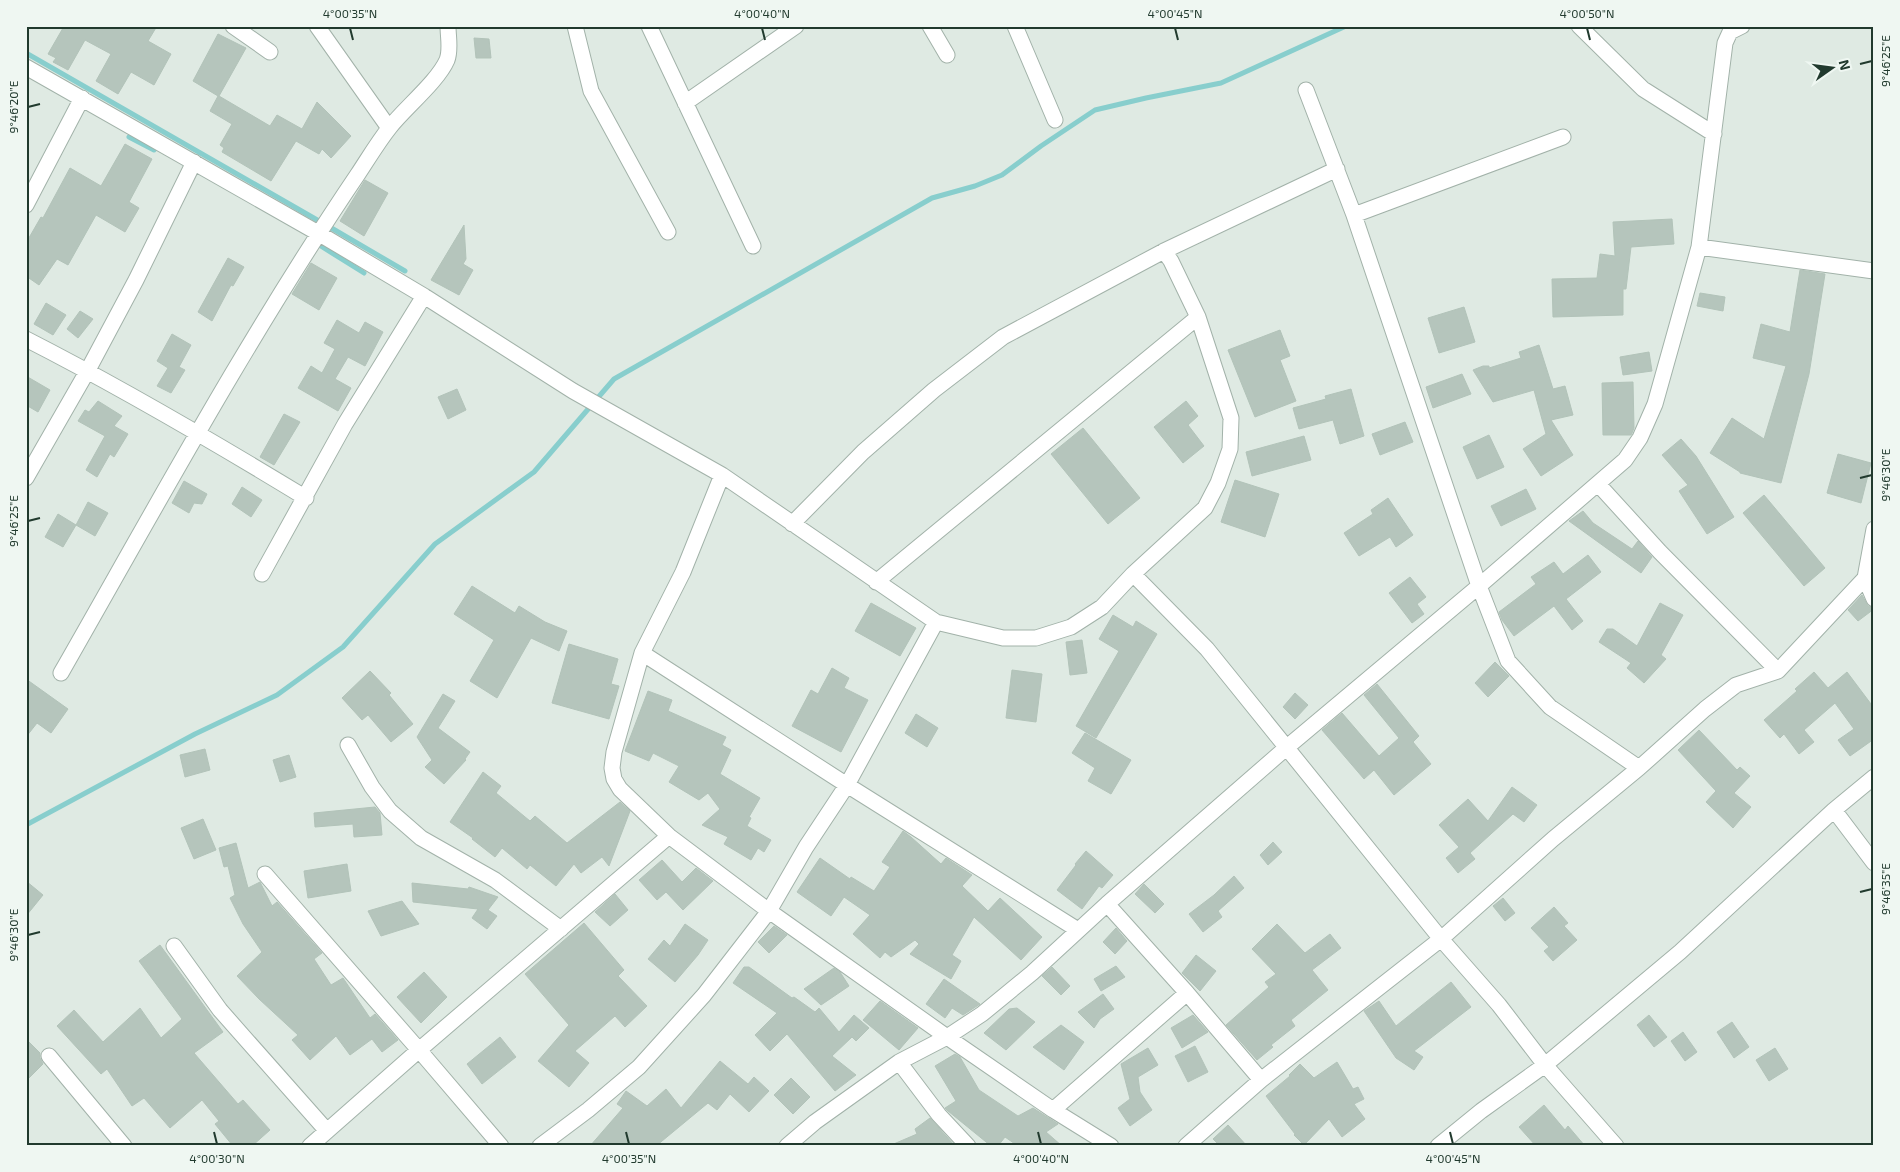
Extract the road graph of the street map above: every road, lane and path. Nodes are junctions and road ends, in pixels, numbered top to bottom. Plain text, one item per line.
1 (233, 26) edge
2 (317, 26) edge
3 (448, 26) edge
4 (575, 26) edge
5 (648, 26) edge
6 (796, 26) edge
7 (930, 26) edge
8 (1015, 26) edge
9 (1579, 26) edge
10 (1742, 26) edge
11 (270, 52) dead end
12 (947, 55) dead end
13 (26, 67) edge
14 (1306, 90) dead end
15 (82, 98) junction
16 (685, 104) junction
17 (1055, 120) dead end
18 (389, 128) junction
19 (1714, 134) junction
20 (1563, 136) dead end
21 (194, 162) junction
22 (1337, 169) junction
23 (26, 205) edge
24 (1354, 215) junction
25 (668, 232) dead end
26 (318, 233) junction
27 (753, 246) dead end
28 (1699, 247) junction
29 (1164, 251) junction
30 (1874, 271) edge
31 (424, 296) junction
32 (1198, 317) junction
33 (26, 339) edge
34 (88, 370) junction
35 (197, 432) junction
36 (722, 475) junction
37 (26, 478) edge
38 (1598, 484) junction
39 (306, 498) junction
40 (792, 524) junction
41 (1874, 529) edge
42 (262, 574) dead end
43 (1133, 574) junction
44 (1865, 578) junction
45 (876, 582) junction
46 (1480, 586) junction
47 (1874, 599) edge
48 (936, 622) junction
49 (642, 653) junction
50 (1778, 671) junction
51 (61, 672) dead end
52 (348, 744) dead end
53 (1286, 748) junction
54 (1640, 768) junction
55 (1874, 778) edge
56 (846, 785) junction
57 (1834, 810) junction
58 (669, 836) junction
59 (1874, 863) edge
60 (265, 874) dead end
61 (1107, 904) junction
62 (769, 911) junction
63 (561, 929) junction
64 (1078, 930) junction
65 (1441, 940) junction
66 (174, 946) dead end
67 (1187, 993) junction
68 (947, 1037) junction
69 (419, 1050) junction
70 (49, 1056) dead end
71 (899, 1062) junction
72 (1545, 1065) junction
73 (1261, 1080) junction
74 (1053, 1110) junction
75 (327, 1132) junction
76 (124, 1146) edge
77 (310, 1146) edge
78 (501, 1146) edge
79 (540, 1146) edge
80 (787, 1146) edge
81 (968, 1146) edge
82 (1111, 1146) edge
83 (1186, 1146) edge
84 (1438, 1146) edge
85 (1616, 1146) edge

1 - 11 street
2 - 18 street
3 - 18 street
4 - 25 street
5 - 16 street
6 - 16 street
7 - 12 street
8 - 17 street
9 - 19 street
10 - 19 street
13 - 15 street
14 - 22 street
15 - 21 street
15 - 23 street
16 - 27 street
18 - 26 street
19 - 28 street
20 - 24 street
21 - 26 street
21 - 34 street
22 - 24 street
22 - 29 street
24 - 46 street
26 - 31 street
26 - 35 street
28 - 30 street
28 - 38 street
29 - 32 street
29 - 40 street
31 - 36 street
31 - 39 street
32 - 43 street
32 - 45 street
33 - 34 street
34 - 35 street
34 - 37 street
35 - 39 street
35 - 51 street
36 - 40 street
36 - 49 street
38 - 46 street
38 - 50 street
39 - 42 street
40 - 45 street
41 - 44 street
43 - 48 street
43 - 53 street
44 - 47 street
44 - 50 street
45 - 48 street
46 - 53 street
46 - 54 street
48 - 56 street
49 - 56 street
49 - 58 street
50 - 54 street
52 - 63 street
53 - 61 street
53 - 65 street
54 - 65 street
55 - 57 street
56 - 62 street
56 - 64 street
57 - 59 street
57 - 72 street
58 - 62 street
58 - 63 street
60 - 69 street
61 - 64 street
61 - 67 street
62 - 68 street
62 - 79 street
63 - 69 street
64 - 68 street
65 - 72 street
65 - 73 street
66 - 75 street
67 - 73 street
67 - 74 street
68 - 71 street
68 - 74 street
69 - 75 street
69 - 78 street
70 - 76 street
71 - 80 street
71 - 81 street
72 - 84 street
72 - 85 street
73 - 83 street
74 - 82 street
75 - 77 street

